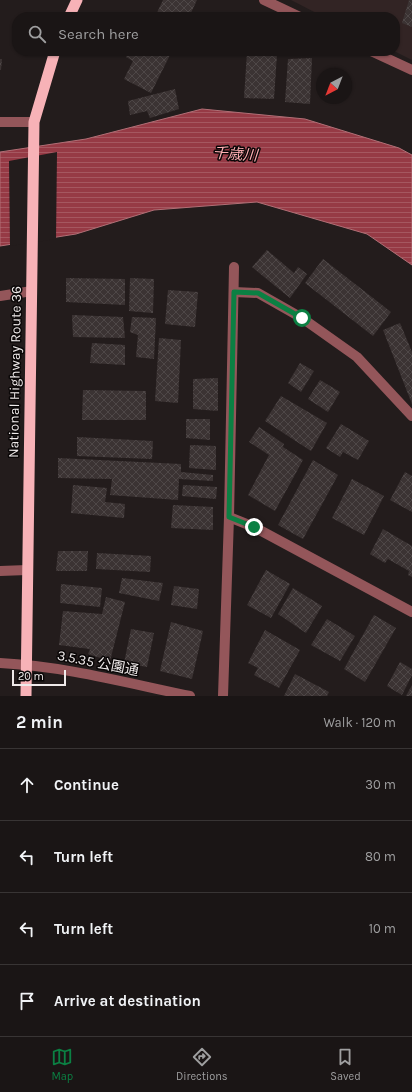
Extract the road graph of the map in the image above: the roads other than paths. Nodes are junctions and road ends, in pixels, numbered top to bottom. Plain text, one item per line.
1 (77, 0) edge
2 (264, 0) edge
3 (279, 3) edge
4 (71, 12) edge
5 (292, 12) edge
6 (54, 56) edge
7 (382, 56) edge
8 (412, 70) edge
9 (0, 122) edge
10 (34, 122) junction
11 (234, 267) dead end
12 (32, 290) junction
13 (234, 292) junction
14 (0, 296) edge
15 (412, 416) edge
16 (229, 517) junction
17 (27, 570) junction
18 (0, 571) edge
19 (412, 612) edge
20 (0, 663) edge
21 (27, 664) junction
22 (26, 696) edge
23 (190, 696) edge
24 (223, 696) edge

1 - 4 highway
2 - 3 street
3 - 5 street
6 - 10 highway, National Highway Route 36
7 - 8 street
9 - 10 street
10 - 12 highway, National Highway Route 36
11 - 13 street
12 - 14 street
12 - 17 highway, National Highway Route 36
13 - 15 street
13 - 16 street
16 - 19 street
16 - 24 street
17 - 18 street
17 - 21 highway, National Highway Route 36
20 - 21 street, 3.5.35 公園通
21 - 22 highway, National Highway Route 36
21 - 23 street, 3.5.35 公園通

